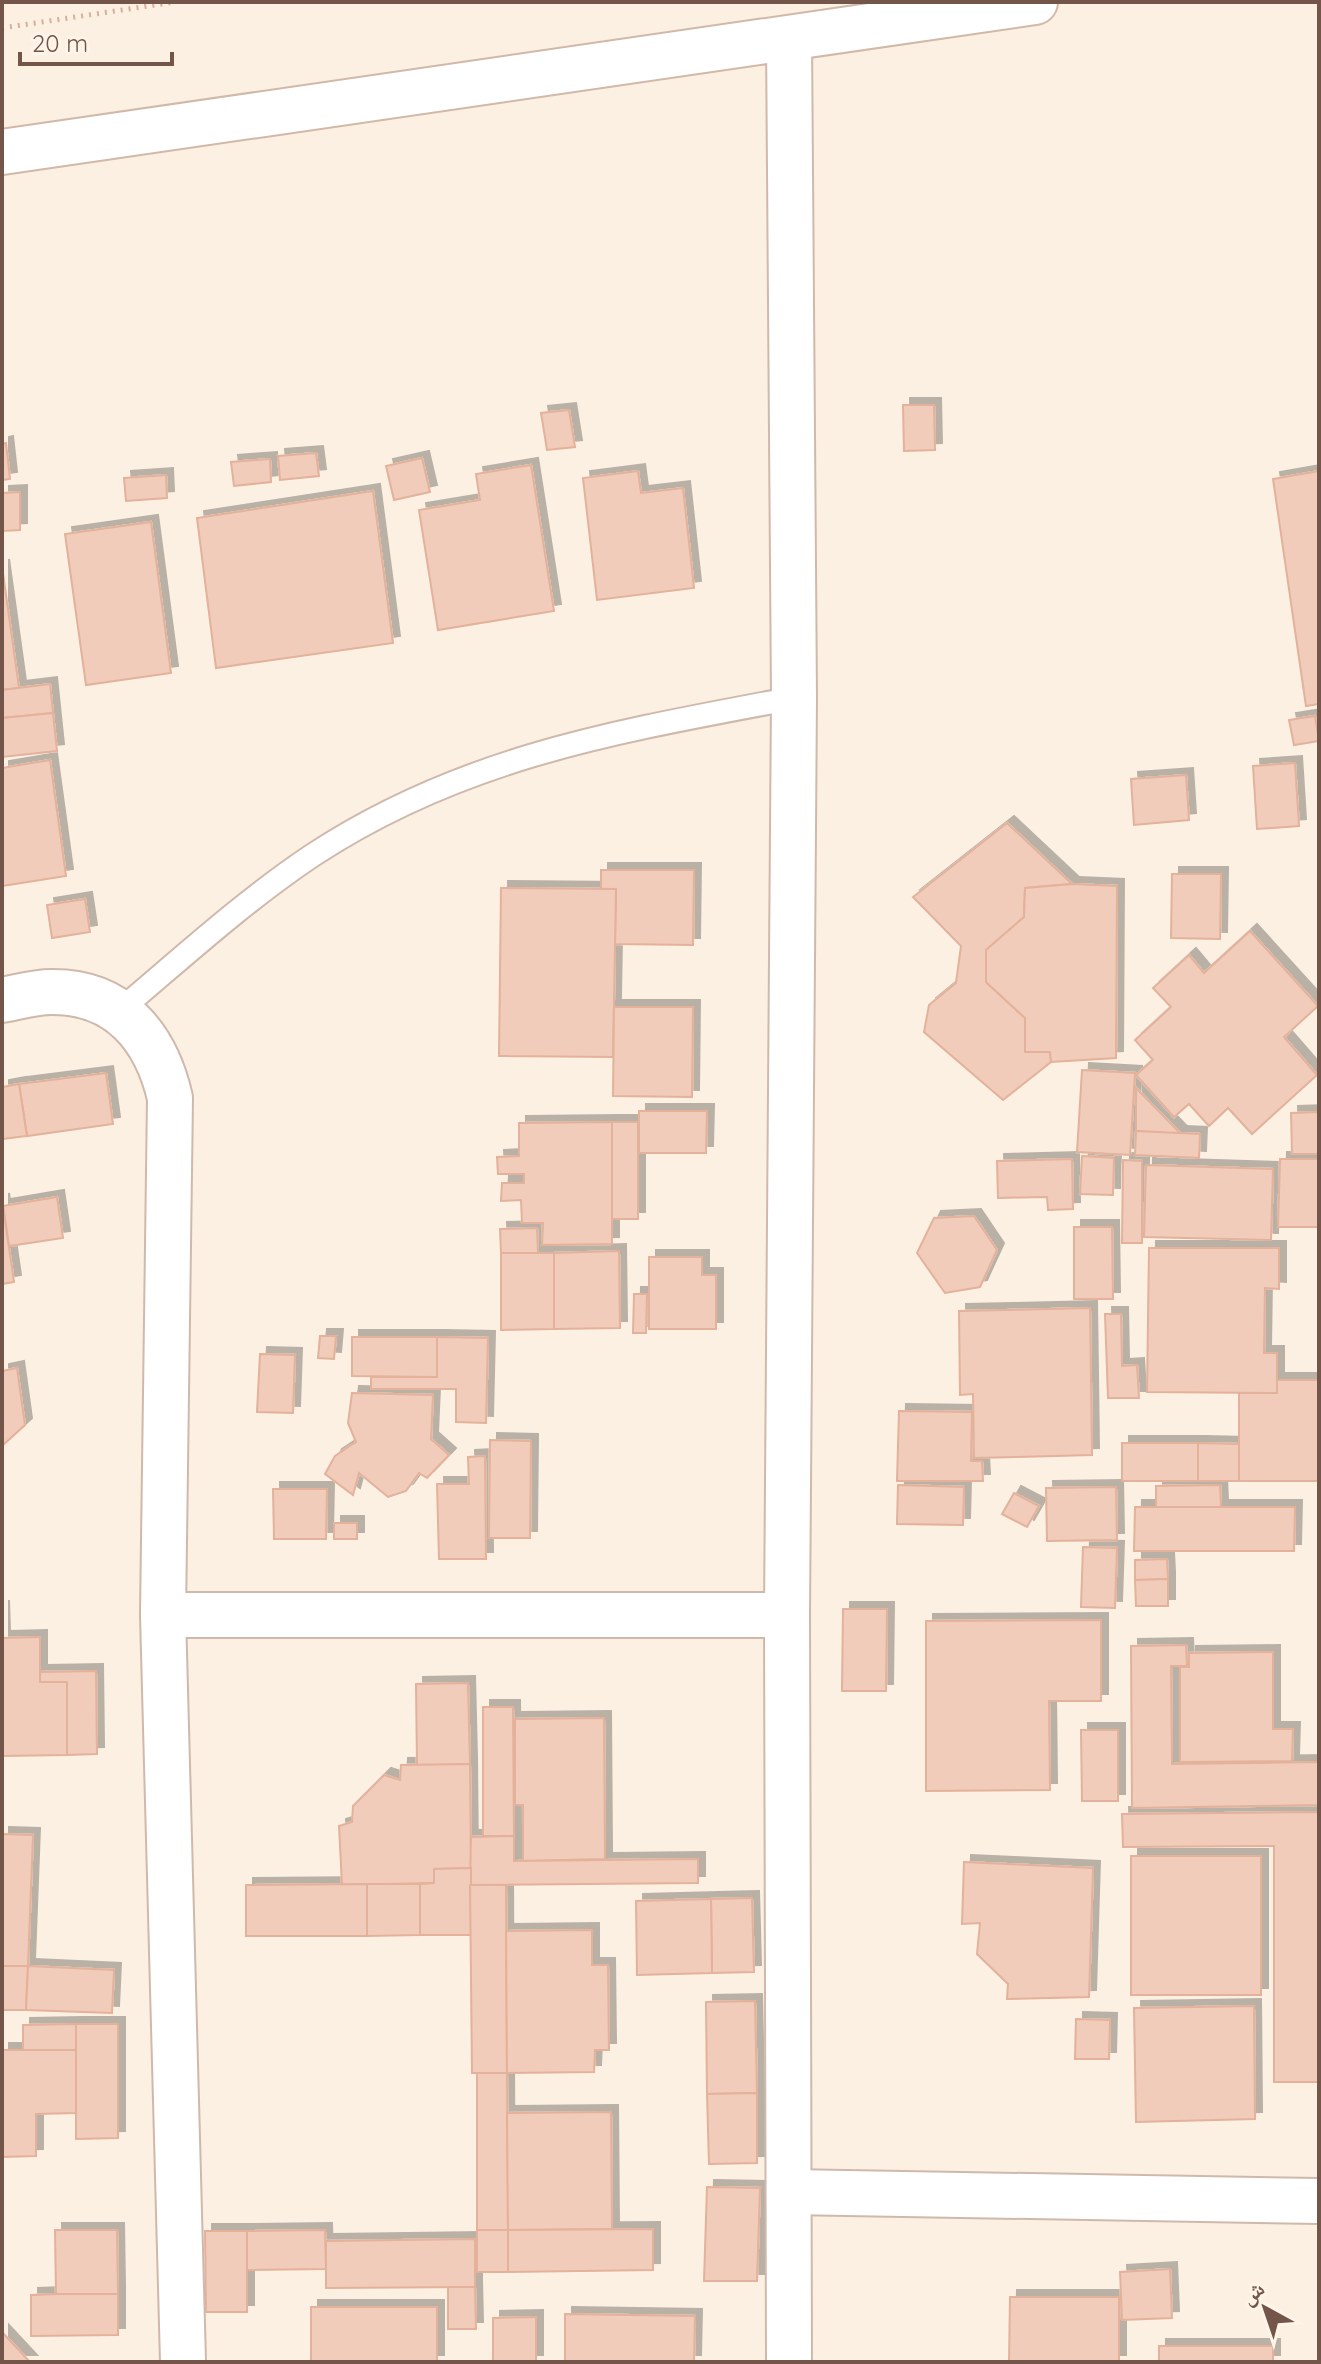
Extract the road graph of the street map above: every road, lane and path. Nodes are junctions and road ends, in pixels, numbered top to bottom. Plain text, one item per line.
1 (175, 2) edge
2 (1035, 2) edge
3 (2, 28) edge
4 (789, 39) junction
5 (2, 152) edge
6 (794, 698) junction
7 (2, 1000) edge
8 (119, 1011) junction
9 (163, 1615) junction
10 (787, 1615) junction
11 (789, 2192) junction
12 (1319, 2201) edge
13 (183, 2362) edge
14 (789, 2362) edge

1 - 3 path
2 - 4 street
4 - 5 street
4 - 6 street
6 - 8 lane
6 - 10 street
7 - 8 street
8 - 9 street
9 - 10 street
9 - 13 street
10 - 11 street
11 - 12 street
11 - 14 street

